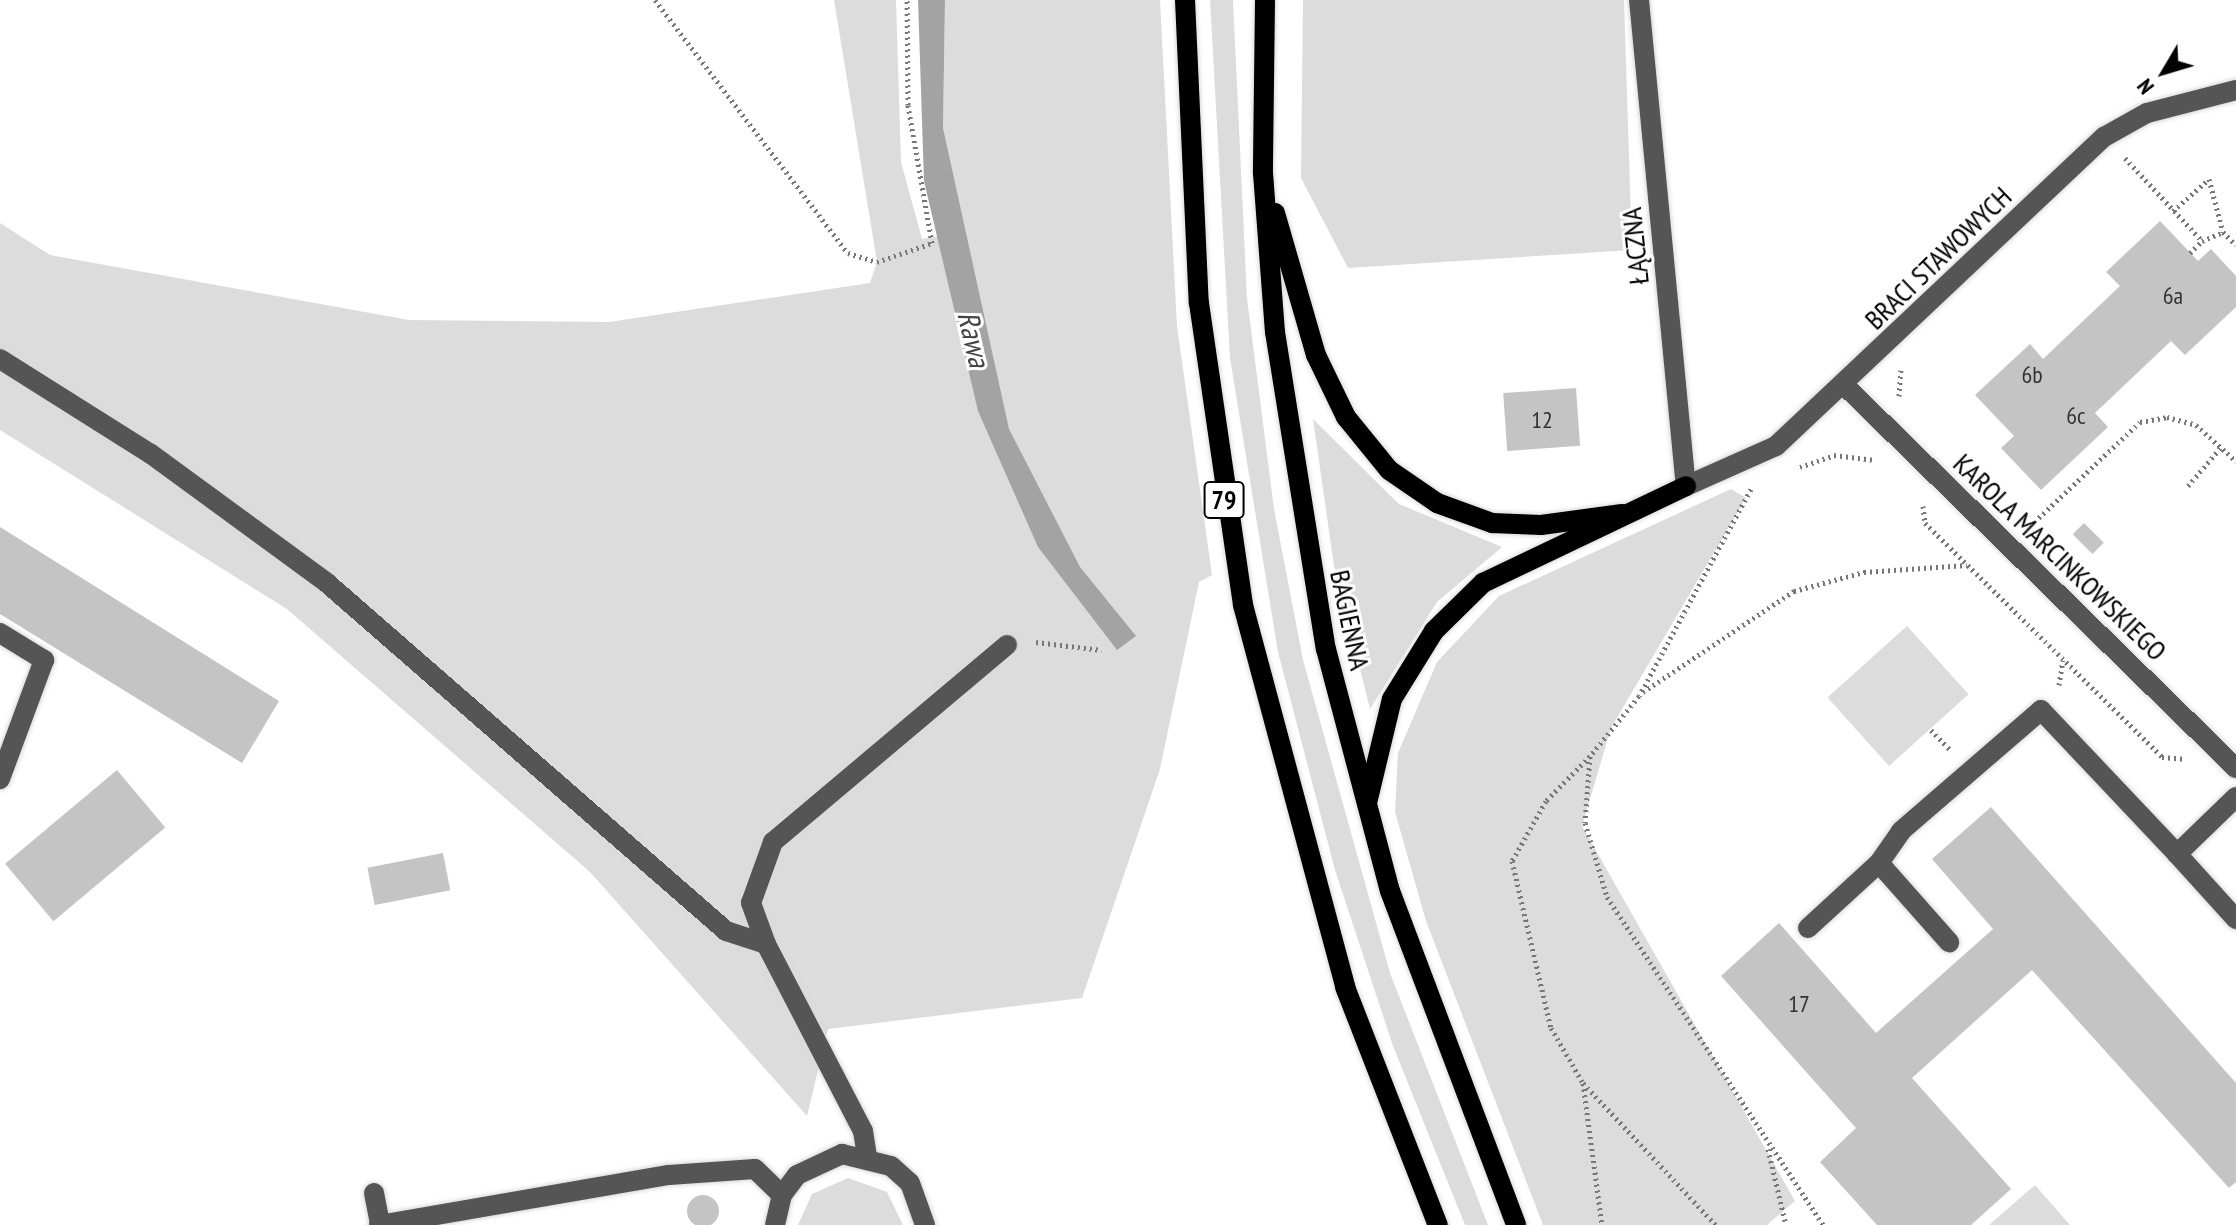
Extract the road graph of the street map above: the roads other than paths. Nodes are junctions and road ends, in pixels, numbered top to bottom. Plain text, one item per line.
1 (1185, 0) edge
2 (1265, 0) edge
3 (1639, 0) edge
4 (2236, 90) edge
5 (1263, 173) junction
6 (0, 359) edge
7 (1845, 386) junction
8 (1686, 486) junction
9 (1622, 514) junction
10 (0, 633) edge
11 (1007, 645) road end
12 (2236, 768) edge
13 (0, 779) edge
14 (2236, 797) edge
15 (1366, 807) junction
16 (2177, 854) junction
17 (1879, 863) junction
18 (2236, 919) edge
19 (1808, 928) dead end
20 (1949, 942) dead end
21 (766, 944) junction
22 (867, 1156) junction
23 (374, 1193) dead end
24 (782, 1195) junction
25 (923, 1216) edge
26 (380, 1225) edge
27 (775, 1225) edge
28 (940, 1225) edge
29 (1438, 1225) edge
30 (1516, 1225) edge

1 - 29 main road, 79
2 - 5 main road, BAGIENNA
3 - 8 street, ŁĄCZNA
4 - 7 street, BRACI STAWOWYCH
5 - 9 main road
5 - 15 main road, BAGIENNA
6 - 21 street
7 - 8 street, BRACI STAWOWYCH
7 - 12 street, KAROLA MARCINKOWSKIEGO
8 - 9 main road
9 - 15 main road
10 - 13 street
11 - 21 street
14 - 16 street
15 - 30 main road, BAGIENNA
16 - 17 street
16 - 18 street
17 - 19 street
17 - 20 street
21 - 22 street
22 - 24 street
22 - 25 street
23 - 26 street
24 - 26 street
24 - 27 street
25 - 28 street

